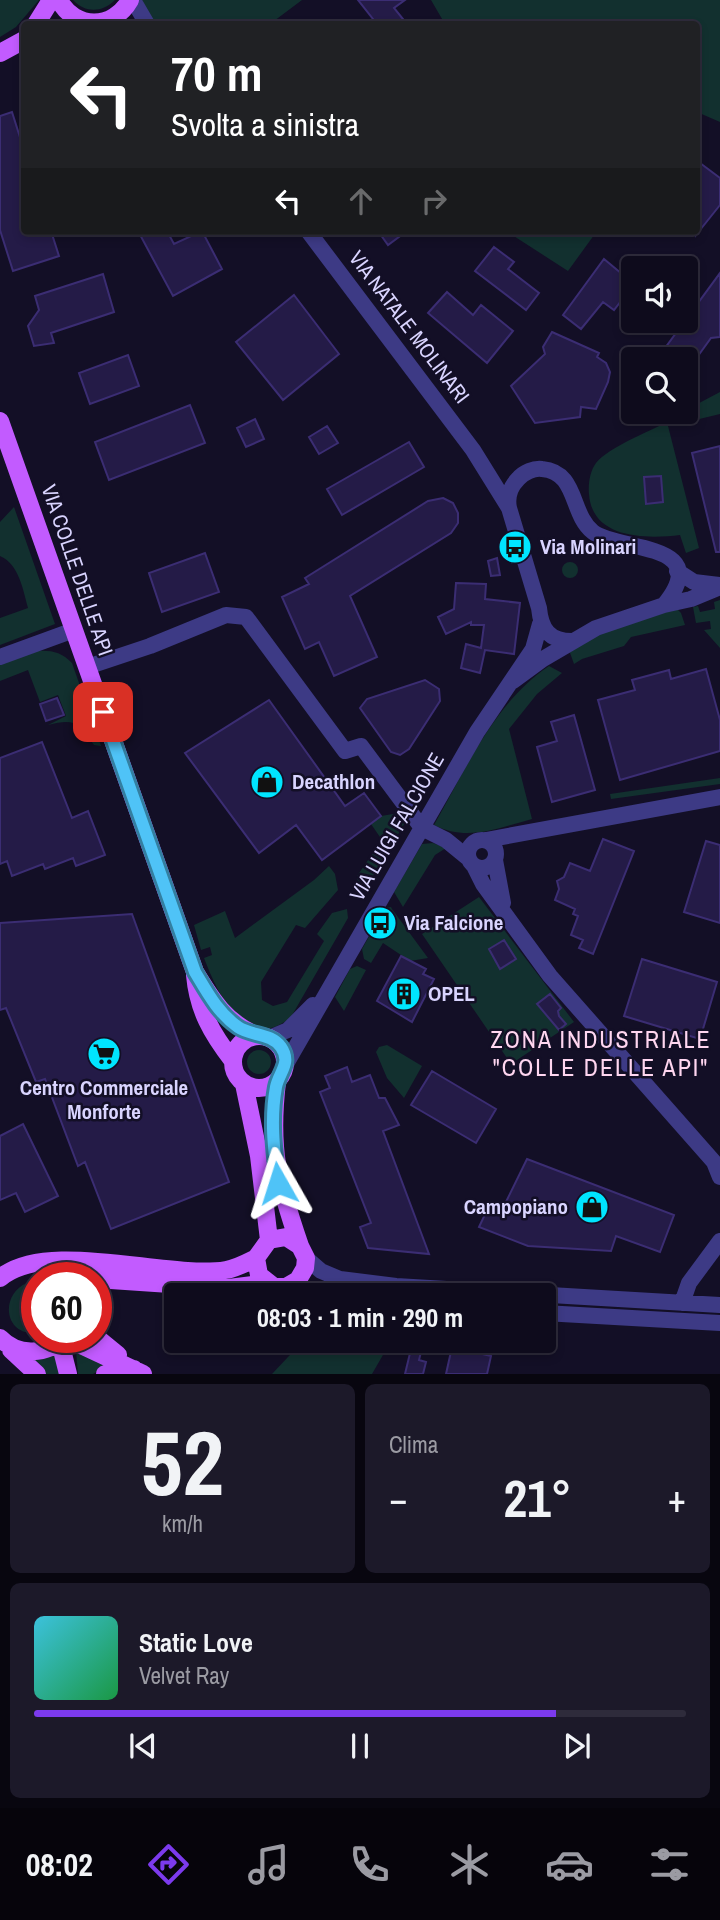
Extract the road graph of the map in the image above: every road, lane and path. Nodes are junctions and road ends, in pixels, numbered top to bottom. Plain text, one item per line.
1 (51, 0) edge
2 (59, 0) edge
3 (131, 0) edge
4 (38, 21) edge
5 (80, 21) edge
6 (115, 21) edge
7 (145, 21) edge
8 (21, 41) edge
9 (0, 53) edge
10 (311, 235) edge
11 (0, 421) edge
12 (473, 450) junction
13 (520, 476) junction
14 (509, 508) junction
15 (677, 571) junction
16 (720, 586) edge
17 (664, 605) junction
18 (540, 624) junction
19 (74, 630) junction
20 (572, 641) junction
21 (0, 657) edge
22 (87, 667) junction
23 (513, 681) junction
24 (720, 797) edge
25 (422, 828) junction
26 (519, 835) junction
27 (446, 840) junction
28 (481, 840) junction
29 (496, 858) junction
30 (471, 862) junction
31 (507, 916) junction
32 (195, 972) junction
33 (322, 996) junction
34 (263, 1037) junction
35 (233, 1061) junction
36 (286, 1064) junction
37 (277, 1082) junction
38 (244, 1084) junction
39 (720, 1177) edge
40 (269, 1240) junction
41 (720, 1241) edge
42 (303, 1252) junction
43 (256, 1258) junction
44 (17, 1265) edge
45 (0, 1278) edge
46 (112, 1280) edge
47 (274, 1283) edge
48 (286, 1283) edge
49 (164, 1284) edge
50 (682, 1303) junction
51 (720, 1305) edge
52 (556, 1314) edge
53 (720, 1323) edge
54 (2, 1340) edge
55 (21, 1349) edge
56 (112, 1350) edge
57 (65, 1353) edge
58 (96, 1353) edge
59 (139, 1371) edge
60 (37, 1374) edge
61 (68, 1374) edge
62 (105, 1374) edge

1 - 4 main road
2 - 5 main road
3 - 6 main road
3 - 7 street
8 - 9 main road
10 - 12 street, VIA NATALE MOLINARI
11 - 19 main road, VIA COLLE DELLE API
12 - 13 street, VIA NATALE MOLINARI
12 - 14 street, VIA NATALE MOLINARI
13 - 14 street
13 - 15 street
14 - 18 street, VIA NATALE MOLINARI
15 - 16 street
15 - 17 street
16 - 17 street, VIA LUIGI FALCIONE
17 - 20 street, VIA LUIGI FALCIONE
18 - 20 street
18 - 23 street, VIA LUIGI FALCIONE
19 - 21 street
19 - 22 main road, VIA COLLE DELLE API
20 - 23 street, VIA LUIGI FALCIONE
22 - 25 street
22 - 32 main road, VIA COLLE DELLE API
23 - 25 street, VIA LUIGI FALCIONE
24 - 26 street
25 - 27 street
25 - 33 street, VIA LUIGI FALCIONE
26 - 28 street
26 - 29 street
27 - 28 street
27 - 30 street
28 - 29 street
28 - 30 street
29 - 30 street
29 - 31 street
30 - 31 street
31 - 39 street
32 - 34 main road, VIA COLLE DELLE API
32 - 35 main road, VIA COLLE DELLE API
33 - 34 street, VIA LUIGI FALCIONE
33 - 36 street, VIA LUIGI FALCIONE
34 - 35 main road
34 - 36 main road
35 - 38 main road
36 - 37 main road
37 - 38 main road
37 - 42 main road
38 - 40 main road
40 - 42 main road
40 - 43 main road
41 - 50 street
42 - 48 main road
42 - 50 street
43 - 44 main road
43 - 47 main road
44 - 45 main road
46 - 49 main road
50 - 51 street
52 - 53 street
54 - 55 main road
54 - 60 main road
56 - 59 main road
57 - 61 main road
58 - 59 main road
59 - 62 main road

